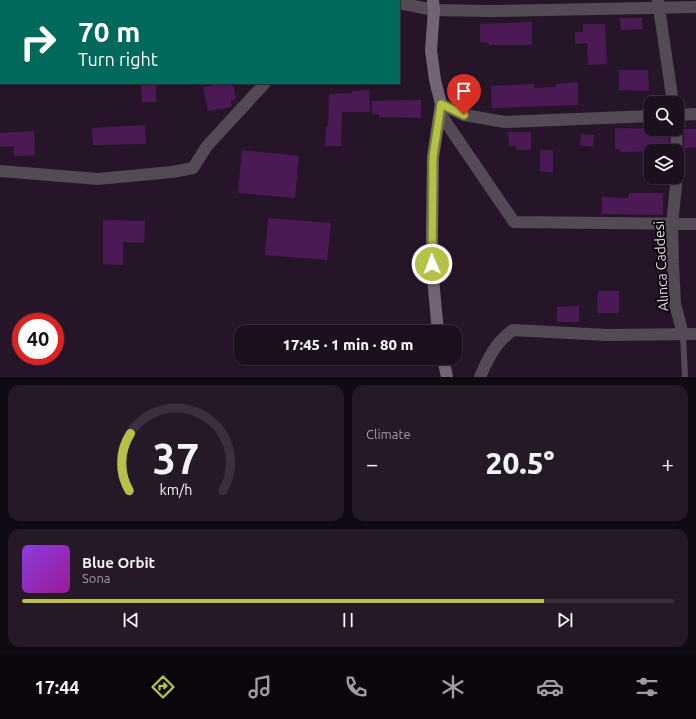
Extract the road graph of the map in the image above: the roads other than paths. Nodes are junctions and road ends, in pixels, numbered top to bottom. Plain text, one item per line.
1 (400, 3) edge
2 (658, 4) edge
3 (433, 5) edge
4 (696, 7) edge
5 (264, 84) edge
6 (672, 96) edge
7 (441, 104) junction
8 (696, 114) edge
9 (684, 115) edge
10 (644, 116) edge
11 (0, 171) edge
12 (676, 184) edge
13 (672, 224) junction
14 (696, 224) edge
15 (437, 325) edge
16 (683, 334) junction
17 (696, 334) edge
18 (445, 365) edge
19 (447, 377) edge
20 (480, 377) edge
21 (685, 377) edge

1 - 3 street
2 - 3 street
2 - 4 street
2 - 6 street
3 - 7 street
5 - 11 street
7 - 10 street
7 - 13 street
7 - 15 street
8 - 9 street
12 - 13 street, Alınca Caddesi
13 - 14 street
13 - 16 street, Alınca Caddesi
16 - 17 street
16 - 20 street
16 - 21 lane, Alınca Caddesi
18 - 19 street

